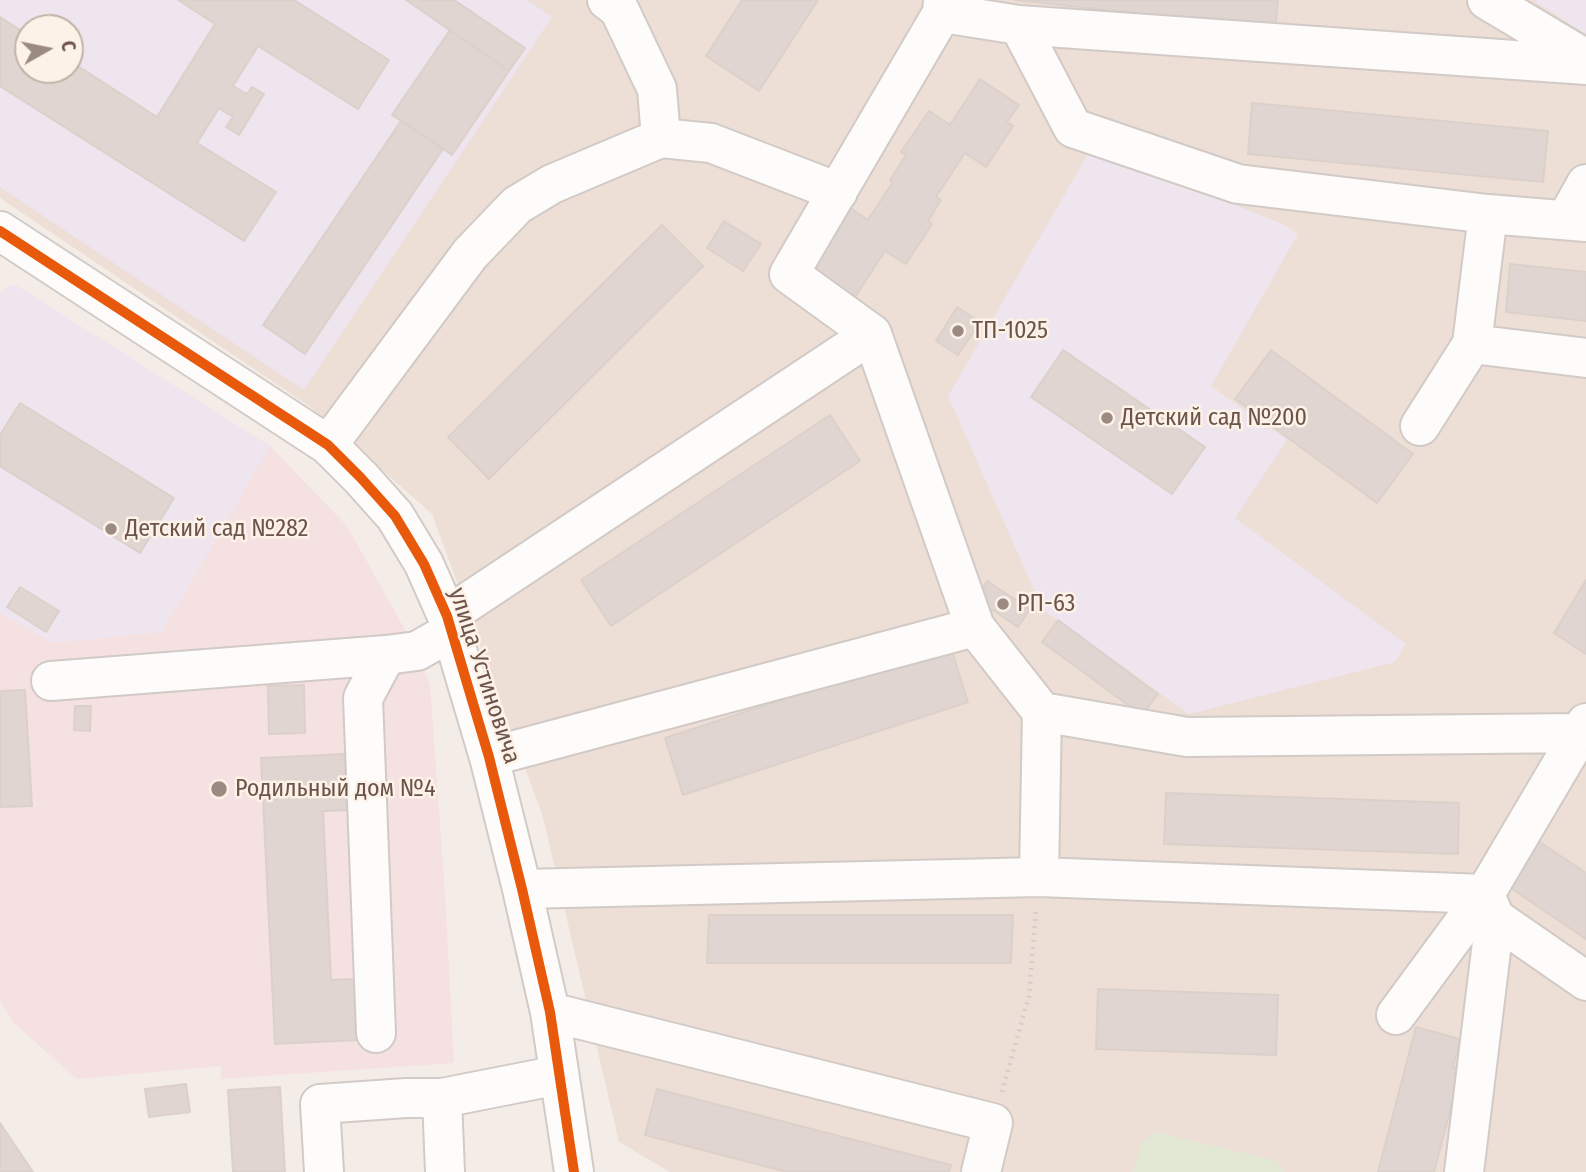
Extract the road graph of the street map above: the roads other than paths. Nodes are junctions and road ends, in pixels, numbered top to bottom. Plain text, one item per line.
1 (607, 0) edge
2 (1487, 0) edge
3 (942, 6) edge
4 (1019, 24) junction
5 (1586, 59) edge
6 (1586, 65) edge
7 (661, 138) junction
8 (1586, 184) edge
9 (838, 192) junction
10 (1488, 214) junction
11 (1576, 221) edge
12 (0, 231) edge
13 (872, 334) junction
14 (1472, 344) junction
15 (1586, 358) edge
16 (1420, 426) dead end
17 (328, 445) junction
18 (450, 624) junction
19 (975, 627) junction
20 (386, 655) junction
21 (51, 681) dead end
22 (1042, 712) junction
23 (1582, 728) edge
24 (489, 757) junction
25 (1038, 877) junction
26 (522, 889) junction
27 (1490, 906) junction
28 (1586, 981) edge
29 (550, 1012) junction
30 (1396, 1015) dead end
31 (376, 1033) dead end
32 (559, 1075) junction
33 (442, 1098) junction
34 (324, 1172) edge
35 (445, 1172) edge
36 (574, 1172) edge
37 (981, 1172) edge
38 (1464, 1172) edge

1 - 7 street
2 - 5 street
3 - 4 street
3 - 9 street
4 - 6 street
4 - 10 street
7 - 9 street
7 - 17 street
8 - 11 street
9 - 13 street
10 - 11 street
10 - 14 street
12 - 17 street, улица Устиновича
13 - 18 street
13 - 19 street
14 - 15 street
14 - 16 street
17 - 18 street, улица Устиновича
18 - 20 street
18 - 24 street, улица Устиновича
19 - 22 street
19 - 24 street
20 - 21 street
20 - 31 street
22 - 23 street
22 - 25 street
23 - 27 street
24 - 26 street, улица Устиновича
25 - 26 street
25 - 27 street
26 - 29 street, улица Устиновича
27 - 28 street
27 - 30 street
27 - 38 street
29 - 32 street, улица Устиновича
29 - 37 street
32 - 33 street
32 - 36 street, улица Устиновича
33 - 34 street
33 - 35 street

